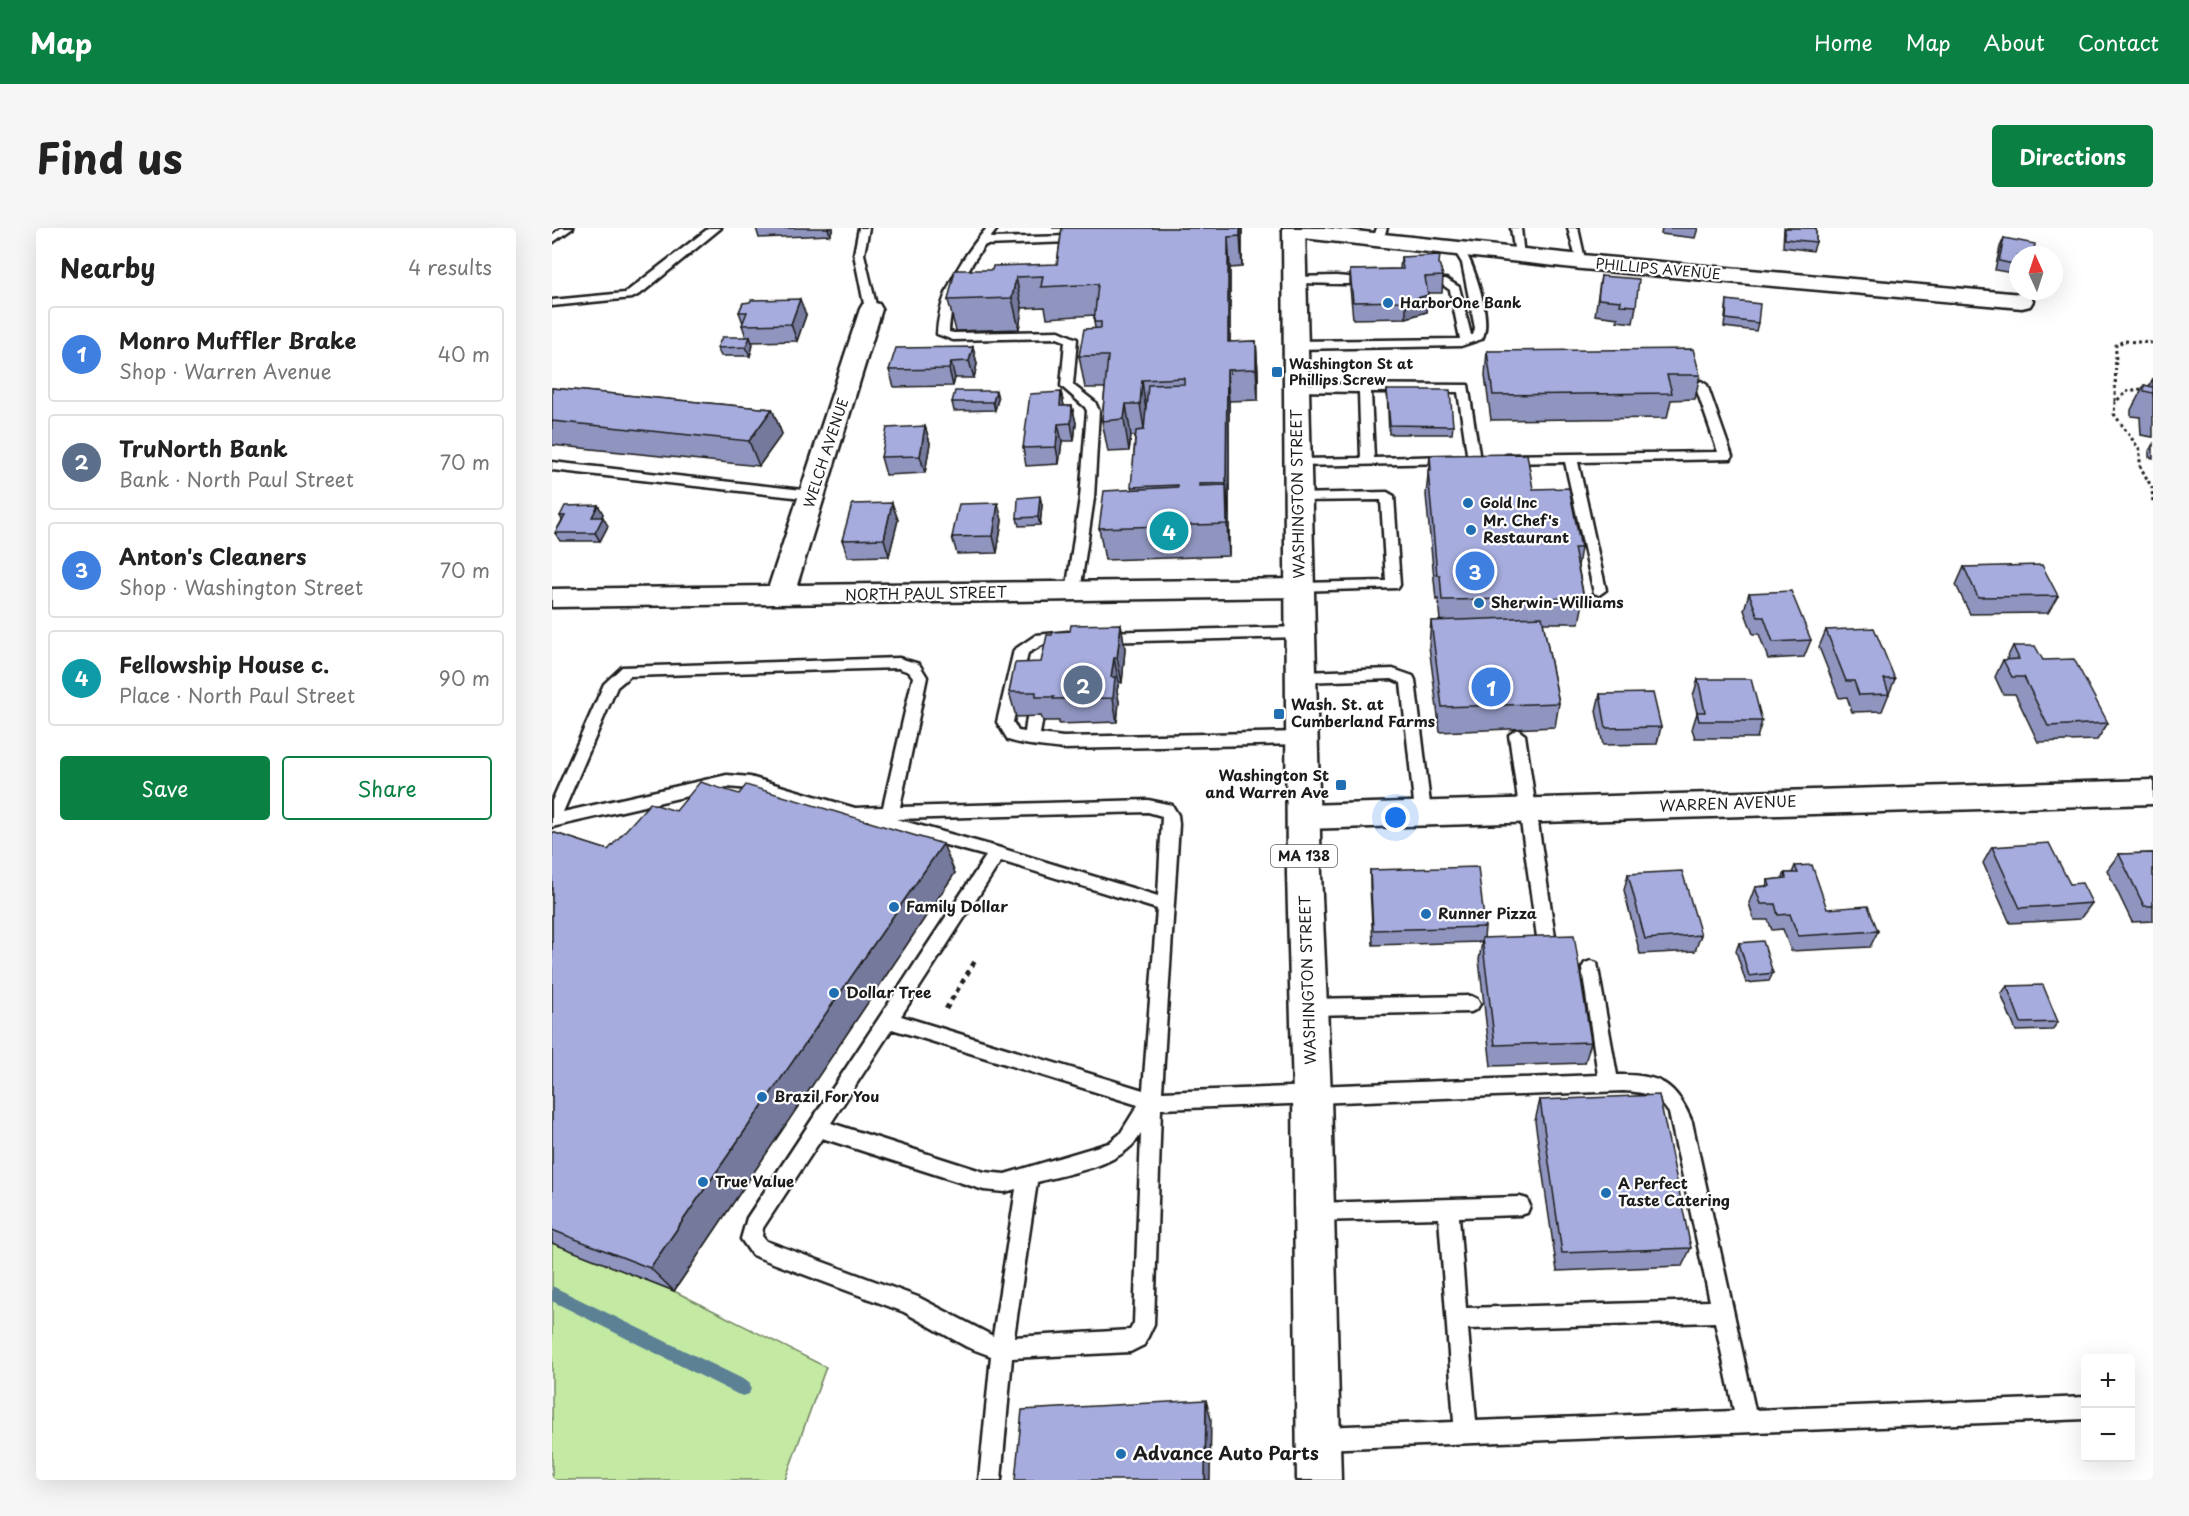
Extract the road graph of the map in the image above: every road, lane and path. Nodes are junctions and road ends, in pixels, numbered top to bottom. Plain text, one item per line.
1 (568, 228) edge
2 (716, 228) edge
3 (864, 228) edge
4 (993, 228) edge
5 (1125, 228) edge
6 (1516, 228) edge
7 (1573, 228) edge
8 (1294, 230) edge
9 (1380, 234) edge
10 (552, 240) edge
11 (980, 243) junction
12 (1458, 248) junction
13 (1520, 255) junction
14 (1582, 262) junction
15 (1293, 280) junction
16 (1411, 282) edge
17 (1382, 283) edge
18 (2022, 301) dead end
19 (552, 303) edge
20 (871, 309) joint
21 (1466, 341) junction
22 (2153, 343) edge
23 (1294, 345) junction
24 (1701, 386) edge
25 (2153, 387) edge
26 (1296, 388) junction
27 (1365, 388) junction
28 (2115, 402) junction
29 (1572, 458) junction
30 (1485, 460) junction
31 (1368, 462) junction
32 (1298, 463) junction
33 (552, 466) edge
34 (812, 495) junction
35 (1298, 497) junction
36 (2153, 504) edge
37 (1300, 588) junction
38 (1599, 590) dead end
39 (1073, 592) junction
40 (780, 596) junction
41 (552, 598) edge
42 (1300, 632) junction
43 (1050, 638) junction
44 (1032, 642) junction
45 (1046, 658) edge
46 (1302, 677) junction
47 (1024, 687) edge
48 (1019, 717) edge
49 (1035, 717) edge
50 (1517, 735) dead end
51 (1015, 737) junction
52 (1303, 738) junction
53 (1031, 741) junction
54 (2153, 792) edge
55 (1528, 810) junction
56 (1423, 812) junction
57 (855, 814) junction
58 (890, 814) junction
59 (1304, 817) junction
60 (552, 820) edge
61 (997, 853) junction
62 (1166, 905) junction
63 (1546, 937) edge
64 (975, 961) dead end
65 (1591, 968) dead end
66 (1471, 1004) dead end
67 (1307, 1007) junction
68 (941, 1017) dead end
69 (889, 1020) junction
70 (1608, 1083) junction
71 (1312, 1095) junction
72 (1152, 1101) junction
73 (819, 1128) junction
74 (1028, 1177) junction
75 (1520, 1206) dead end
76 (1448, 1209) junction
77 (1315, 1212) junction
78 (1723, 1311) junction
79 (1457, 1319) junction
80 (1002, 1348) junction
81 (2081, 1408) edge
82 (1747, 1422) junction
83 (1466, 1433) junction
84 (1319, 1438) junction
85 (990, 1480) edge
86 (1319, 1480) edge

1 - 10 lane
2 - 19 lane
3 - 20 lane
4 - 11 lane
5 - 11 lane
6 - 13 lane
7 - 14 lane
8 - 9 street, PHILLIPS AVENUE
8 - 15 street, WASHINGTON STREET / MA 138
9 - 12 street, PHILLIPS AVENUE
11 - 39 lane
12 - 13 street, PHILLIPS AVENUE
12 - 21 lane
13 - 14 street, PHILLIPS AVENUE
14 - 18 street, PHILLIPS AVENUE
15 - 17 lane
15 - 23 street, WASHINGTON STREET / MA 138
16 - 21 lane
20 - 34 street, WELCH AVENUE
21 - 23 lane
22 - 28 path
23 - 26 street, WASHINGTON STREET / MA 138
24 - 29 lane
25 - 28 path
26 - 27 lane
26 - 32 street, WASHINGTON STREET / MA 138
27 - 30 lane
27 - 31 lane
28 - 36 path
29 - 30 lane
29 - 38 lane
30 - 31 lane
31 - 32 lane
32 - 35 street, WASHINGTON STREET / MA 138
33 - 34 lane
34 - 40 street, WELCH AVENUE
35 - 37 street, WASHINGTON STREET / MA 138
35 - 37 lane
37 - 39 street, NORTH PAUL STREET
37 - 42 street, WASHINGTON STREET / MA 138
39 - 40 street, NORTH PAUL STREET
40 - 41 street, NORTH PAUL STREET
42 - 43 lane
42 - 46 street, WASHINGTON STREET / MA 138
43 - 44 lane
43 - 45 lane
44 - 47 lane
44 - 51 lane
46 - 52 street, WASHINGTON STREET / MA 138
46 - 56 lane
48 - 51 lane
49 - 53 lane
50 - 55 lane
51 - 53 lane
52 - 53 lane
52 - 59 street, WASHINGTON STREET / MA 138
54 - 55 street, WARREN AVENUE
55 - 56 street, WARREN AVENUE
55 - 63 lane
56 - 59 street, WARREN AVENUE
57 - 58 lane
57 - 60 lane
57 - 61 lane
58 - 60 lane
58 - 62 lane
59 - 67 street, WASHINGTON STREET / MA 138
61 - 62 lane
61 - 69 lane
62 - 72 lane
64 - 68 path
65 - 70 lane
66 - 67 lane
67 - 71 street, WASHINGTON STREET / MA 138
69 - 72 lane
69 - 73 lane
70 - 71 lane
70 - 78 lane
71 - 72 lane
71 - 77 street, WASHINGTON STREET / MA 138
72 - 74 lane
72 - 80 lane
73 - 74 lane
73 - 80 lane
74 - 80 lane
75 - 76 lane
76 - 77 lane
76 - 79 lane
77 - 84 street, WASHINGTON STREET / MA 138
78 - 79 lane
78 - 82 lane
79 - 83 lane
80 - 85 lane
81 - 82 lane
82 - 83 lane
83 - 84 lane
84 - 86 street, WASHINGTON STREET / MA 138

